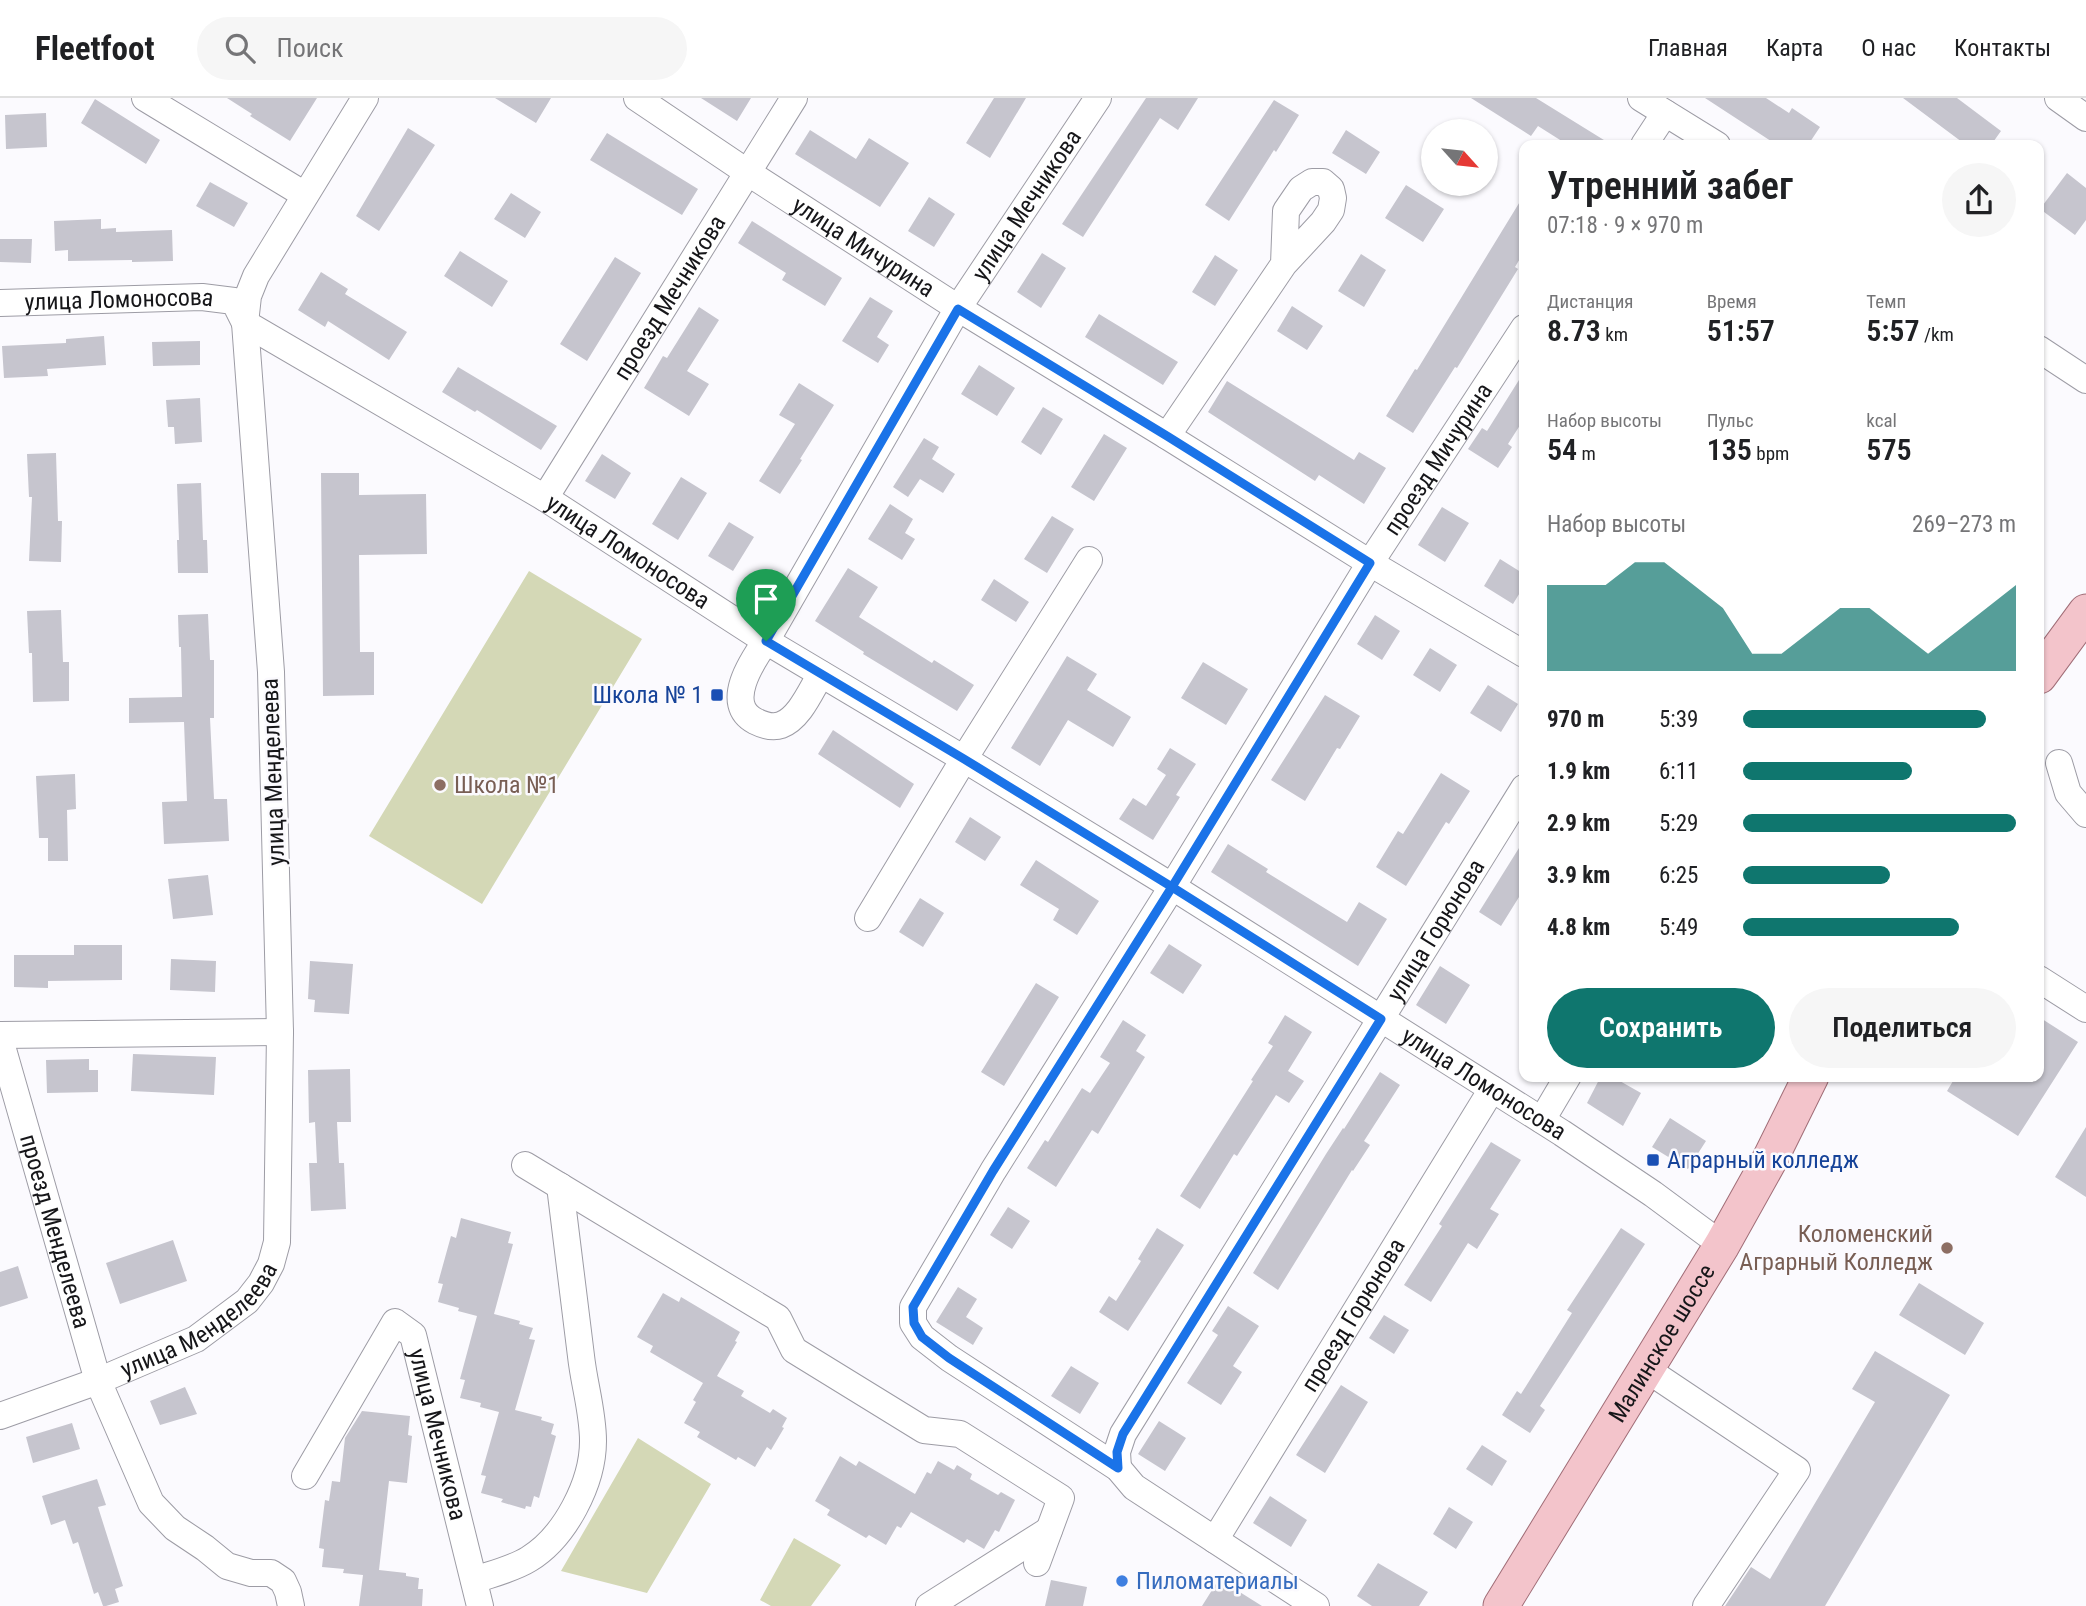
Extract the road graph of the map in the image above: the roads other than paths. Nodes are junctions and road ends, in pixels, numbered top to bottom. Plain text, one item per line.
1 (145, 98) edge
2 (365, 98) edge
3 (637, 98) edge
4 (794, 98) edge
5 (1098, 98) edge
6 (1641, 98) edge
7 (2058, 98) edge
8 (1665, 114) junction
9 (2086, 118) edge
10 (1647, 140) edge
11 (1709, 140) edge
12 (747, 172) junction
13 (305, 195) junction
14 (1284, 264) dead end
15 (0, 303) edge
16 (958, 309) junction
17 (245, 323) junction
18 (1519, 336) edge
19 (2044, 352) edge
20 (2086, 380) edge
21 (1167, 436) junction
22 (545, 498) junction
23 (1089, 560) dead end
24 (1370, 563) junction
25 (2086, 612) edge
26 (766, 641) junction
27 (1519, 651) edge
28 (2044, 669) edge
29 (821, 674) junction
30 (964, 759) junction
31 (2059, 763) dead end
32 (1519, 796) edge
33 (2086, 814) edge
34 (1172, 887) junction
35 (868, 918) dead end
36 (2044, 982) edge
37 (2086, 1009) edge
38 (1381, 1019) junction
39 (280, 1032) junction
40 (0, 1037) edge
41 (1564, 1082) edge
42 (1808, 1082) edge
43 (1492, 1089) junction
44 (1542, 1120) junction
45 (525, 1165) dead end
46 (560, 1186) junction
47 (1721, 1245) junction
48 (1646, 1369) junction
49 (99, 1381) junction
50 (0, 1416) edge
51 (1118, 1468) junction
52 (305, 1476) dead end
53 (1049, 1530) junction
54 (1215, 1540) junction
55 (1037, 1563) dead end
56 (477, 1593) edge
57 (291, 1606) edge
58 (929, 1606) edge
59 (1316, 1606) edge
60 (1502, 1606) edge
61 (1706, 1606) edge

1 - 13 street
2 - 13 street, улица Менделеева
3 - 12 street, улица Мичурина
4 - 12 street, проезд Мечникова
5 - 16 street, улица Мечникова
6 - 8 street
7 - 9 street
8 - 10 street
8 - 11 street
12 - 16 street, улица Мичурина
12 - 22 street, проезд Мечникова
13 - 17 street, улица Менделеева
14 - 21 street
15 - 17 street, улица Ломоносова
16 - 21 street, улица Мичурина
16 - 26 street, улица Мечникова
17 - 22 street, улица Ломоносова
17 - 39 street, улица Менделеева
18 - 24 street, проезд Мичурина
19 - 20 street
21 - 24 street, улица Мичурина
22 - 26 street, улица Ломоносова
23 - 30 street
24 - 27 street, улица Мичурина
24 - 34 street, проезд Мичурина
25 - 28 main road
26 - 29 street, улица Ломоносова
26 - 29 street
29 - 30 street, улица Ломоносова
30 - 34 street, улица Ломоносова
30 - 35 street
31 - 33 street
32 - 38 street, улица Горюнова
34 - 38 street, улица Ломоносова
34 - 51 street, проезд Мичурина
36 - 37 street
38 - 43 street, улица Ломоносова
38 - 51 street, улица Горюнова
39 - 40 street
39 - 49 street, улица Менделеева
40 - 49 street, проезд Менделеева
41 - 44 street
42 - 47 main road, Малинское шоссе
43 - 44 street, улица Ломоносова
43 - 54 street, проезд Горюнова
44 - 47 street, улица Ломоносова
45 - 46 street
46 - 53 street
46 - 56 street
47 - 48 main road, Малинское шоссе
48 - 60 main road, Малинское шоссе
48 - 61 street
49 - 50 street, улица Менделеева
49 - 57 street
51 - 54 street
52 - 56 street, улица Мечникова
53 - 55 street
53 - 58 street
54 - 59 street

